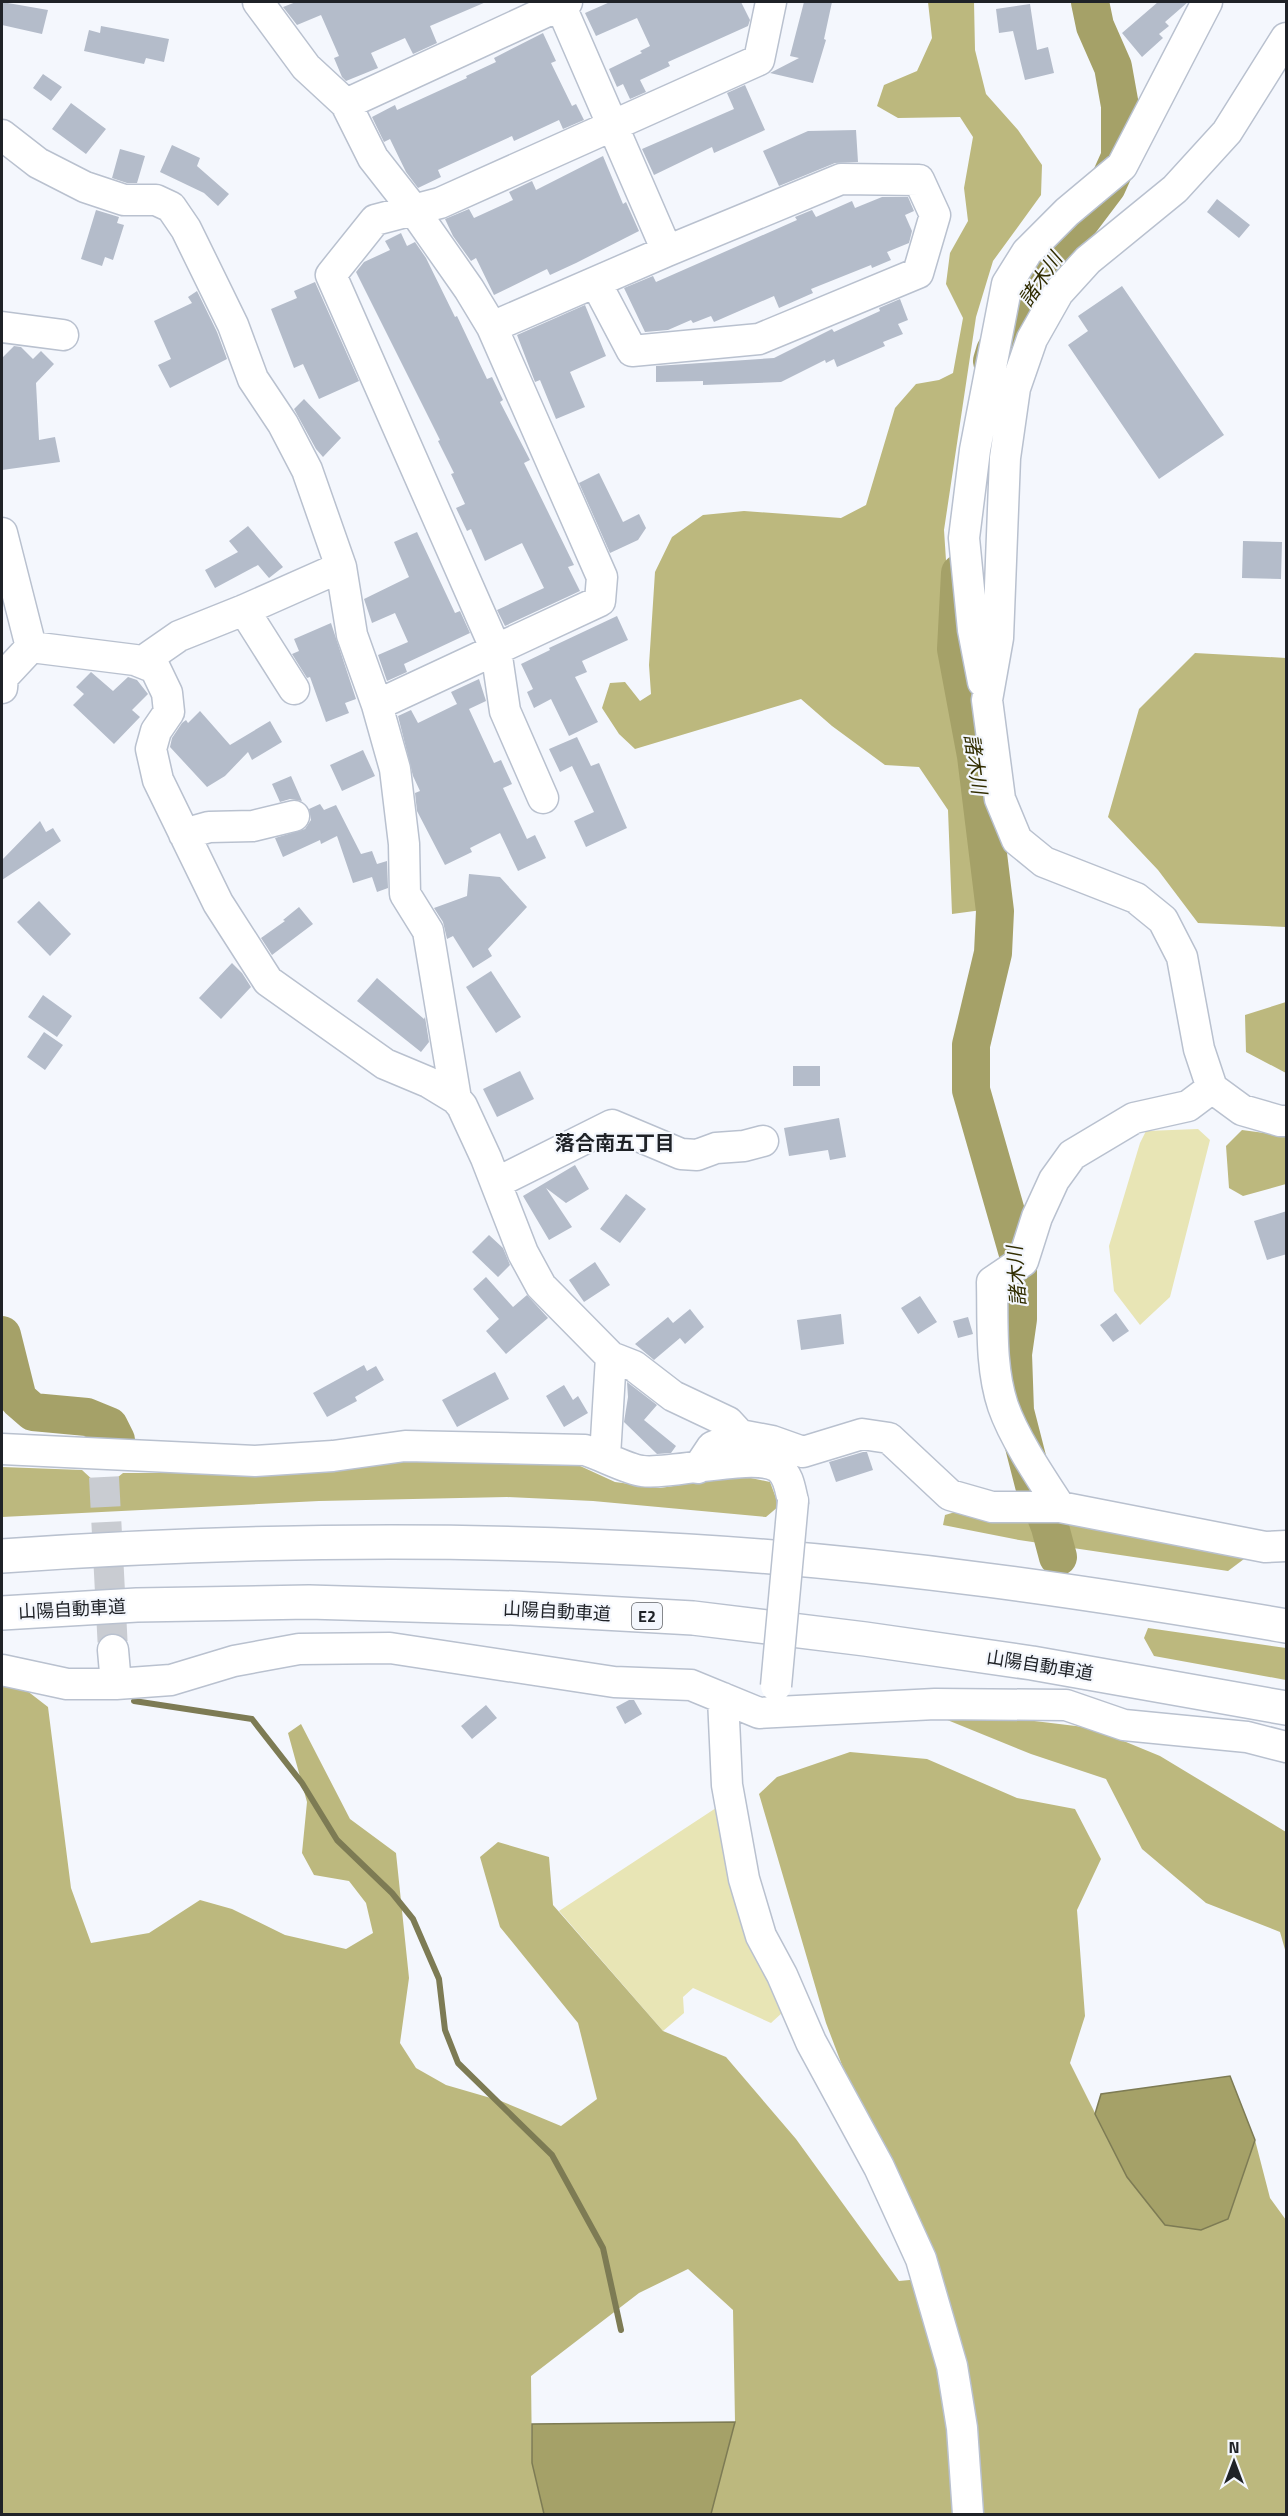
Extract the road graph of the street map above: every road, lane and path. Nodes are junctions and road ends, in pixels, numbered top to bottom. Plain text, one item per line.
1 (258, 2) edge
2 (771, 2) edge
3 (1207, 2) edge
4 (562, 3) edge
5 (1287, 38) edge
6 (346, 104) junction
7 (613, 125) junction
8 (2, 135) edge
9 (412, 208) junction
10 (667, 251) junction
11 (596, 283) junction
12 (2, 327) edge
13 (492, 327) junction
14 (63, 336) dead end
15 (2, 533) edge
16 (340, 567) junction
17 (244, 610) junction
18 (31, 647) junction
19 (496, 650) junction
20 (143, 661) junction
21 (2, 688) edge
22 (294, 689) dead end
23 (987, 700) junction
24 (377, 705) junction
25 (543, 798) dead end
26 (294, 816) dead end
27 (184, 834) junction
28 (1212, 1088) junction
29 (456, 1099) junction
30 (1287, 1121) edge
31 (764, 1142) dead end
32 (496, 1183) junction
33 (611, 1358) junction
34 (740, 1435) junction
35 (2, 1449) edge
36 (605, 1456) junction
37 (698, 1468) junction
38 (1060, 1507) junction
39 (1287, 1546) edge
40 (2, 1556) edge
41 (2, 1613) edge
42 (1287, 1626) edge
43 (114, 1650) tunnel mouth
44 (2, 1670) edge
45 (116, 1684) junction
46 (723, 1698) junction
47 (1287, 1708) edge
48 (759, 1713) junction
49 (1287, 1748) edge
50 (968, 2514) edge

1 - 6 street
2 - 7 street
3 - 23 street
4 - 6 street
4 - 7 street
5 - 23 street
6 - 9 street
7 - 9 street
7 - 10 street
8 - 16 street
9 - 13 street
9 - 19 street
10 - 11 street
10 - 11 street
11 - 13 street
12 - 14 street
13 - 19 street
15 - 18 street
16 - 17 street
16 - 24 street
17 - 20 street
17 - 22 street
18 - 20 street
18 - 21 street
19 - 24 street
19 - 25 street
20 - 27 street
23 - 28 street
24 - 29 street
26 - 27 street
27 - 29 street
28 - 30 street
28 - 38 street
29 - 32 street
31 - 32 street
32 - 33 street
33 - 34 street
33 - 36 street
34 - 37 street
34 - 38 street
35 - 36 street
36 - 37 street
37 - 48 street, bridge
38 - 39 street
40 - 42 highway
41 - 47 highway, 山陽自動車道 / E2
43 - 45 street
44 - 45 street
45 - 46 street
46 - 48 street
46 - 50 street
48 - 49 street

